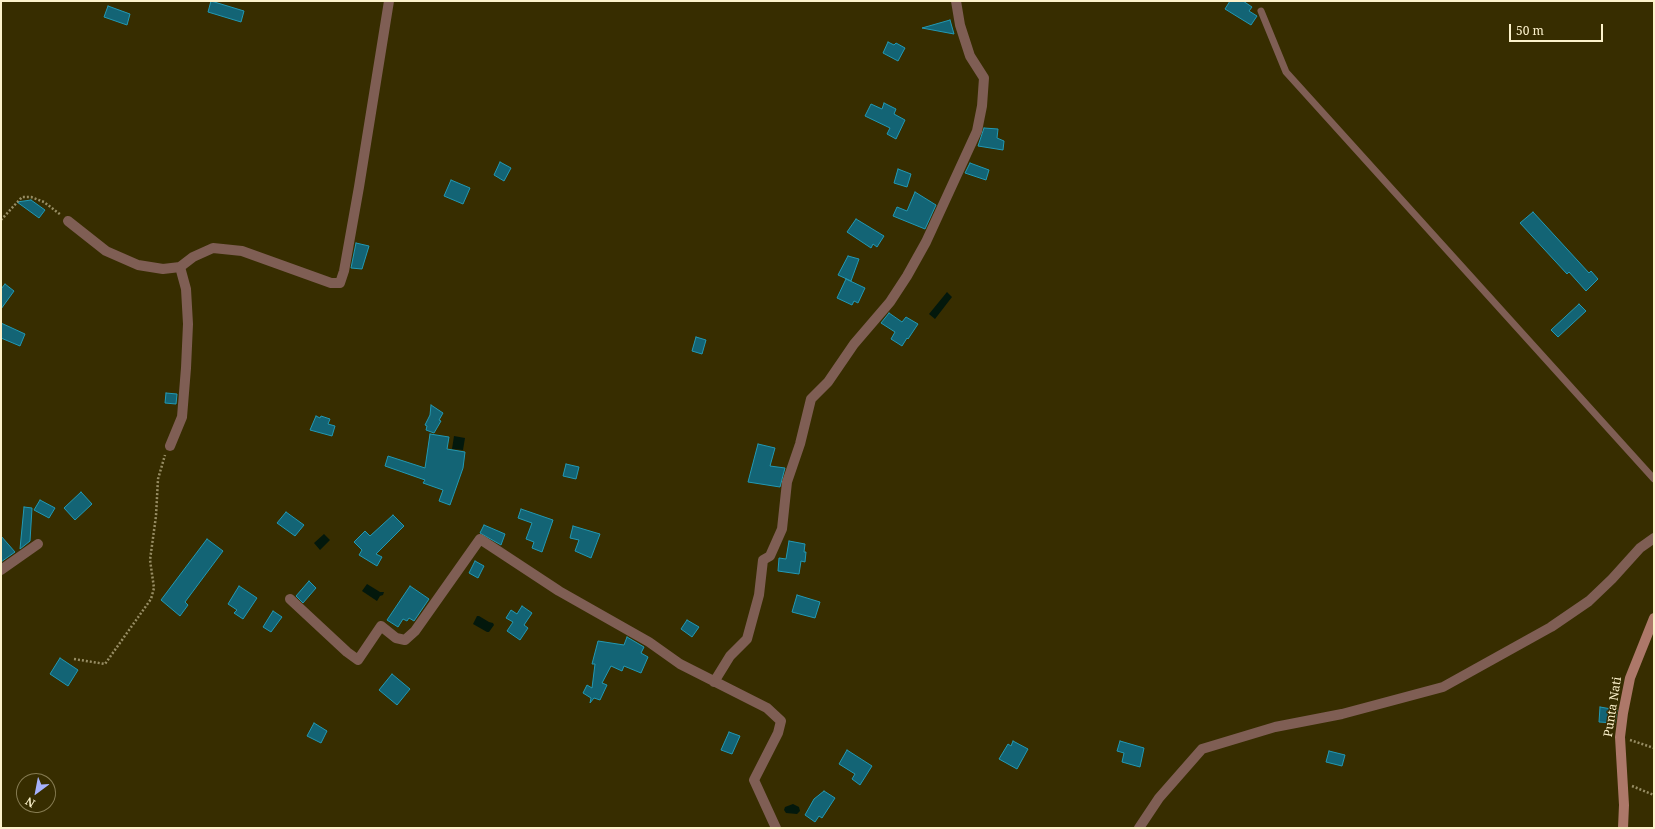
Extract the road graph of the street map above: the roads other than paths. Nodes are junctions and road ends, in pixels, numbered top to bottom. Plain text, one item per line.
1 (389, 1) edge
2 (956, 1) edge
3 (1261, 11) dead end
4 (68, 221) road end
5 (180, 267) junction
6 (170, 446) road end
7 (1654, 479) edge
8 (1654, 538) edge
9 (38, 544) dead end
10 (1, 570) edge
11 (290, 599) dead end
12 (1654, 618) edge
13 (714, 682) junction
14 (776, 828) edge
15 (1139, 828) edge
16 (1623, 828) edge

1 - 5 street
2 - 13 street
3 - 7 lane
4 - 5 street
5 - 6 street
8 - 15 street
9 - 10 street
11 - 13 street
12 - 16 street, Punta Nati
13 - 14 street

